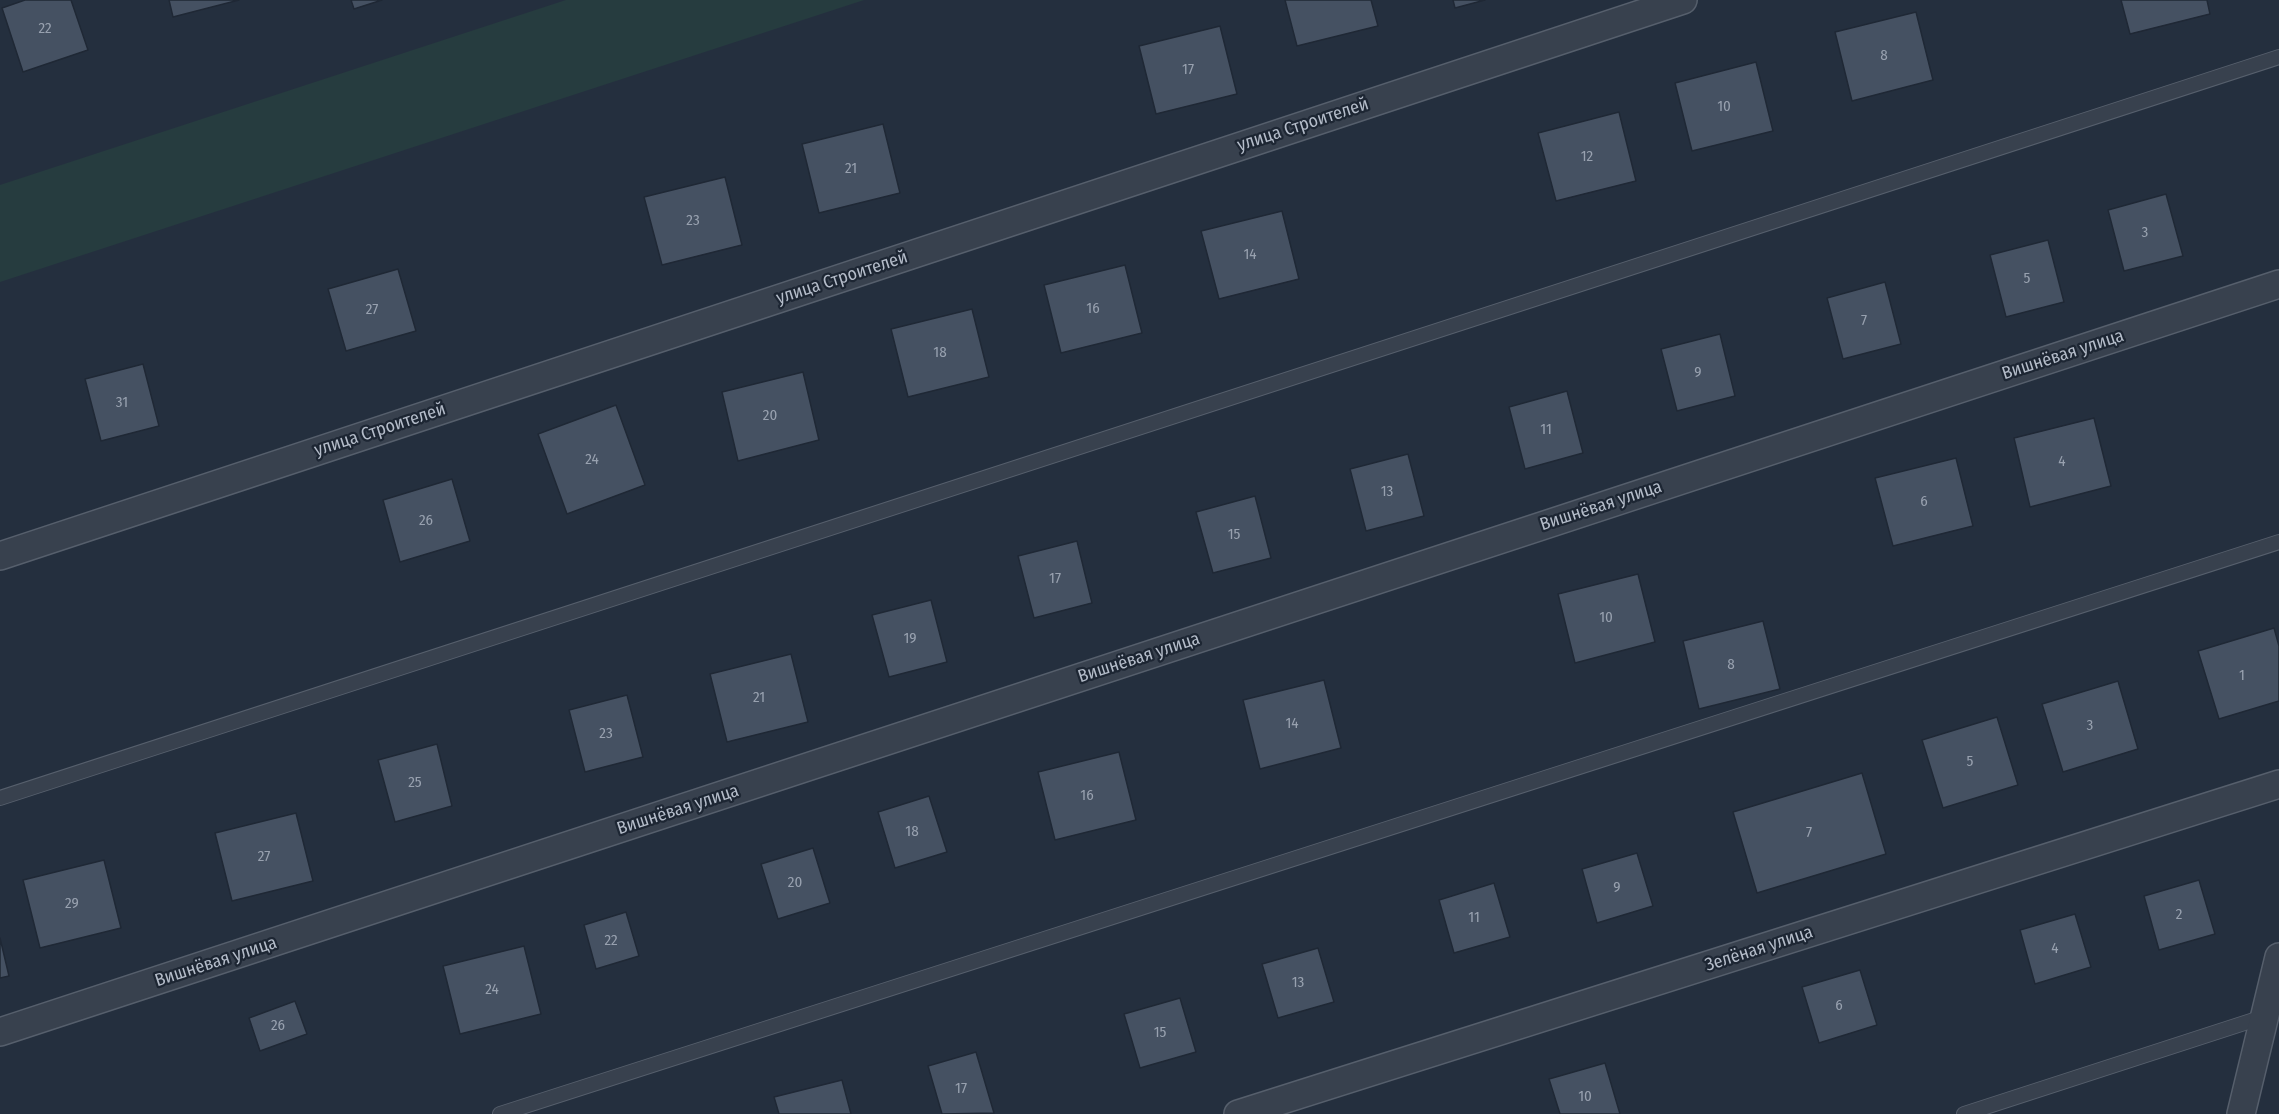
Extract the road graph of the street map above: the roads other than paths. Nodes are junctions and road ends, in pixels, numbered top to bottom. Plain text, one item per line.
1 (1683, 0) edge
2 (2279, 57) edge
3 (2279, 284) edge
4 (2279, 542) edge
5 (0, 556) edge
6 (2279, 784) edge
7 (0, 798) edge
8 (2279, 957) edge
9 (2263, 1017) junction
10 (0, 1032) edge
11 (500, 1114) edge
12 (1238, 1114) edge
13 (1964, 1114) edge
14 (2241, 1114) edge

1 - 5 street, улица Строителей
2 - 7 lane
3 - 10 street, Вишнёвая улица
4 - 11 lane
6 - 12 street, Зелёная улица
8 - 9 street
9 - 13 lane
9 - 14 street

